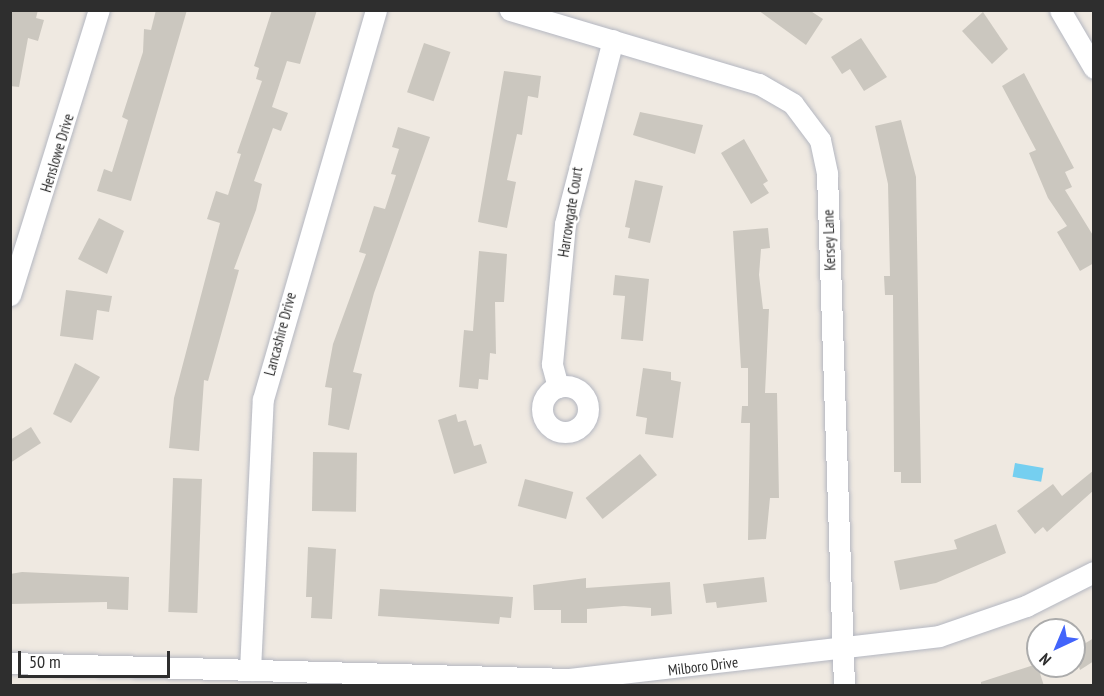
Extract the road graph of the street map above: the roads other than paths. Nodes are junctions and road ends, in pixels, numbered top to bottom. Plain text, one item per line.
1 (99, 10) edge
2 (376, 10) edge
3 (510, 10) edge
4 (1060, 10) edge
5 (613, 40) junction
6 (1094, 68) edge
7 (10, 295) edge
8 (558, 387) dead end
9 (1094, 572) edge
10 (841, 650) junction
11 (10, 663) edge
12 (250, 670) junction
13 (844, 686) edge

1 - 7 street, Henslowe Drive
2 - 12 street, Lancashire Drive
3 - 5 street, Kersey Lane
4 - 6 street
5 - 8 street, Harrowgate Court
5 - 10 street, Kersey Lane
9 - 10 street, Milboro Drive
10 - 12 street, Milboro Drive
10 - 13 street, Kersey Lane
11 - 12 street, Milboro Drive

